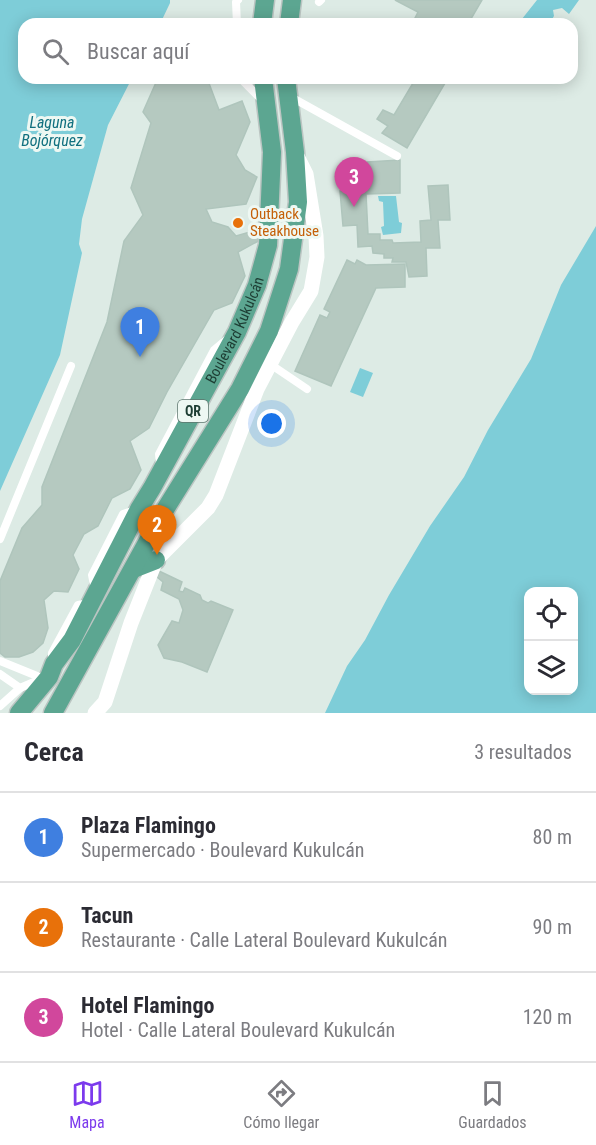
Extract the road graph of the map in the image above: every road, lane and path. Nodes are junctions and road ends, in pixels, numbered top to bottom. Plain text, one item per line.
1 (238, 0) edge
2 (265, 0) edge
3 (292, 0) edge
4 (237, 18) edge
5 (263, 18) edge
6 (290, 18) edge
7 (246, 84) edge
8 (264, 84) edge
9 (286, 87) edge
10 (266, 102) junction
11 (295, 152) junction
12 (397, 156) dead end
13 (270, 364) junction
14 (71, 366) dead end
15 (307, 389) dead end
16 (0, 539) edge
17 (156, 560) junction
18 (133, 569) junction
19 (0, 661) edge
20 (48, 673) junction
21 (0, 674) edge
22 (20, 688) junction
23 (0, 706) edge
24 (20, 713) edge
25 (53, 713) edge
26 (95, 713) edge

1 - 4 lane
2 - 5 main road
3 - 6 main road
7 - 10 lane
8 - 10 main road, Boulevard Kukulcán / QR
9 - 11 main road, Boulevard Kukulcán / QR
9 - 12 lane
10 - 20 main road, Boulevard Kukulcán / QR
11 - 13 street
11 - 18 main road, Boulevard Kukulcán / QR
13 - 15 lane
13 - 17 street
14 - 16 lane
17 - 18 main road
17 - 26 street
18 - 25 main road, Boulevard Kukulcán / QR
19 - 20 lane
20 - 22 lane
20 - 24 main road, Boulevard Kukulcán / QR
21 - 22 lane
22 - 23 lane

